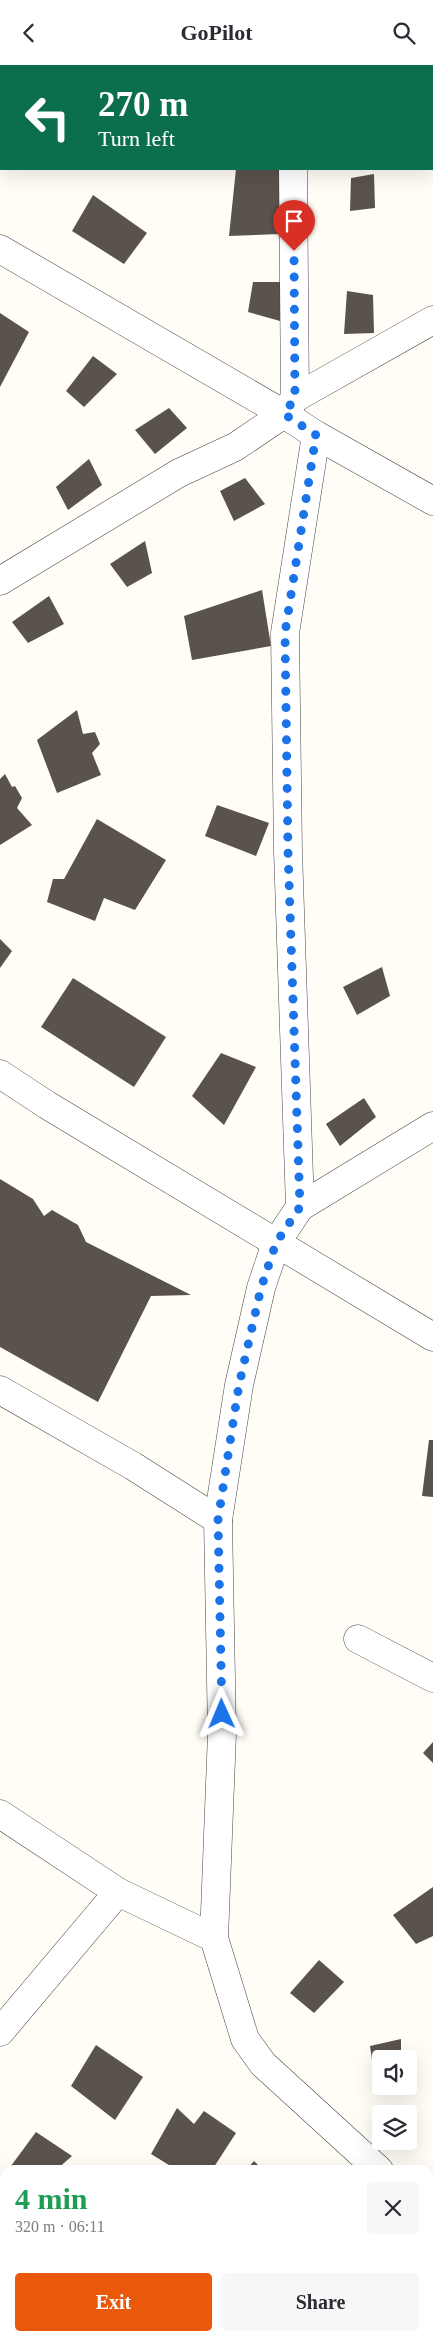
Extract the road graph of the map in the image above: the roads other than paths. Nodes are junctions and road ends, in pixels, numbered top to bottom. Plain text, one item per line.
1 (293, 170) edge
2 (0, 249) edge
3 (433, 321) edge
4 (289, 406) junction
5 (316, 435) junction
6 (433, 501) edge
7 (0, 581) edge
8 (0, 1074) edge
9 (433, 1126) edge
10 (300, 1207) junction
11 (276, 1243) junction
12 (433, 1337) edge
13 (0, 1390) edge
14 (218, 1520) junction
15 (358, 1639) dead end
16 (433, 1678) edge
17 (0, 1814) edge
18 (118, 1892) junction
19 (214, 1938) junction
20 (0, 2033) edge
21 (374, 2165) edge

1 - 4 street
2 - 4 street
3 - 4 street
4 - 5 street
4 - 7 street
5 - 6 street
5 - 10 street
8 - 11 street
9 - 10 street
10 - 11 street
11 - 12 street
11 - 14 street
13 - 14 street
14 - 19 street
15 - 16 street
17 - 18 street
18 - 19 street
18 - 20 street
19 - 21 street

